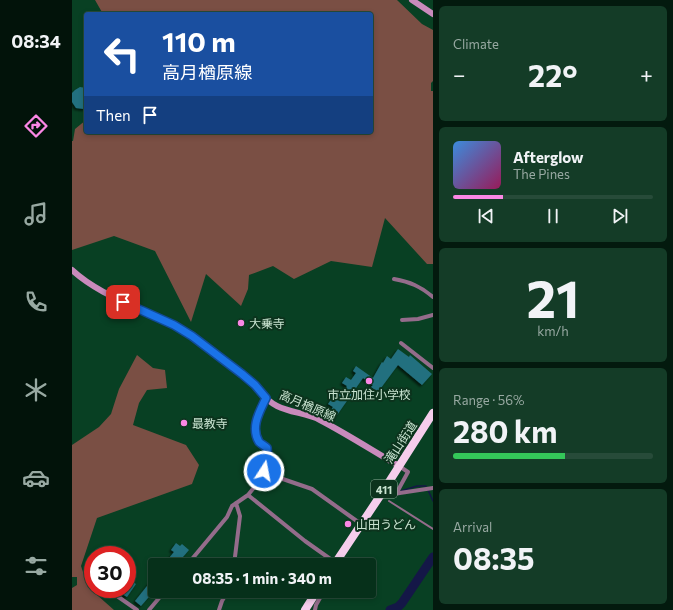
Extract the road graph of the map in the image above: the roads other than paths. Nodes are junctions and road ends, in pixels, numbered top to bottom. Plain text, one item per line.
1 (412, 0) edge
2 (433, 14) edge
3 (72, 270) edge
4 (394, 279) dead end
5 (433, 297) edge
6 (433, 315) edge
7 (402, 320) dead end
8 (401, 343) dead end
9 (433, 368) edge
10 (266, 398) junction
11 (433, 413) edge
12 (399, 466) junction
13 (274, 476) dead end
14 (433, 488) edge
15 (396, 494) junction
16 (248, 495) junction
17 (380, 496) junction
18 (389, 501) dead end
19 (236, 503) junction
20 (361, 524) junction
21 (433, 529) edge
22 (193, 558) edge
23 (235, 558) edge
24 (327, 558) edge
25 (339, 558) edge
26 (120, 598) edge
27 (159, 598) edge
28 (224, 598) edge
29 (313, 598) edge
30 (320, 598) edge
31 (137, 610) edge
32 (149, 610) edge
33 (219, 610) edge
34 (305, 610) edge
35 (315, 610) edge

1 - 2 main road
3 - 10 main road, 高月楢原線
4 - 5 street
6 - 7 street
8 - 9 street
10 - 12 main road, 高月楢原線
10 - 16 street
11 - 12 highway, 滝山街道 / 411
12 - 15 street
12 - 17 highway, 滝山街道 / 411
13 - 20 street
14 - 15 street
15 - 17 street
16 - 19 street
16 - 24 street
17 - 20 highway, 滝山街道 / 411
18 - 21 lane
19 - 22 street
19 - 23 street
20 - 25 highway, 滝山街道 / 411
26 - 31 street
27 - 32 street
28 - 33 street
29 - 34 highway
30 - 35 street

